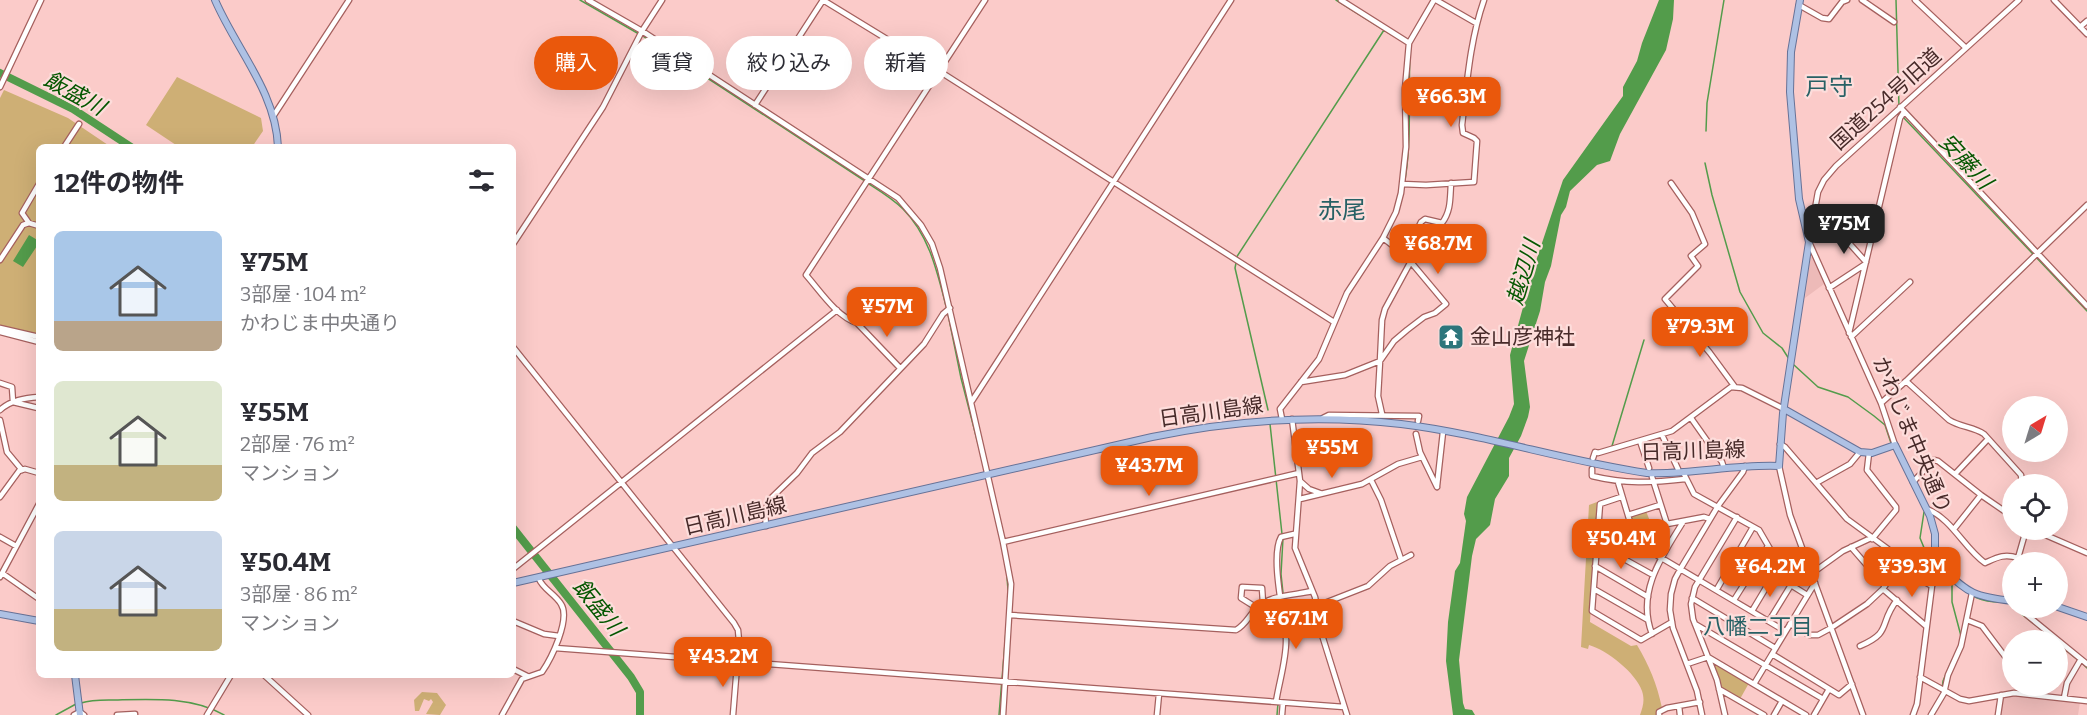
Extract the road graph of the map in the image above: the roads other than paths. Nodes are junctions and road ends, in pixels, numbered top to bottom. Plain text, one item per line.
1 (41, 0) edge
2 (215, 0) edge
3 (349, 0) edge
4 (588, 0) edge
5 (662, 0) edge
6 (823, 0) edge
7 (985, 0) edge
8 (1231, 0) edge
9 (1341, 0) edge
10 (1435, 0) edge
11 (1484, 0) edge
12 (1847, 0) edge
13 (1862, 0) edge
14 (1915, 0) edge
15 (2054, 0) edge
16 (2016, 1) edge
17 (1799, 2) edge
18 (2087, 21) edge
19 (1894, 22) dead end
20 (1476, 23) junction
21 (2080, 27) junction
22 (642, 31) junction
23 (2087, 34) edge
24 (882, 36) edge
25 (1409, 44) junction
26 (1966, 48) junction
27 (948, 57) edge
28 (948, 77) edge
29 (1, 86) edge
30 (927, 90) edge
31 (755, 105) junction
32 (1900, 107) junction
33 (1904, 112) junction
34 (274, 115) junction
35 (79, 124) dead end
36 (66, 144) edge
37 (278, 144) edge
38 (868, 182) junction
39 (1113, 182) junction
40 (1451, 183) junction
41 (1671, 183) dead end
42 (1403, 184) junction
43 (36, 189) edge
44 (2087, 205) edge
45 (29, 222) junction
46 (36, 225) edge
47 (1840, 233) dead end
48 (1383, 238) junction
49 (516, 239) edge
50 (1809, 242) junction
51 (2037, 253) junction
52 (1405, 255) junction
53 (0, 260) edge
54 (1410, 263) junction
55 (1865, 263) junction
56 (1910, 282) dead end
57 (1829, 288) junction
58 (2087, 306) edge
59 (950, 308) junction
60 (837, 310) junction
61 (1334, 322) junction
62 (0, 330) edge
63 (1850, 335) junction
64 (36, 336) edge
65 (36, 341) edge
66 (516, 351) edge
67 (1380, 361) junction
68 (900, 368) junction
69 (1906, 381) junction
70 (1301, 382) junction
71 (0, 383) edge
72 (1735, 387) junction
73 (36, 398) edge
74 (972, 401) junction
75 (13, 402) junction
76 (1881, 403) junction
77 (36, 407) edge
78 (1784, 409) junction
79 (0, 410) edge
80 (1382, 414) junction
81 (1323, 418) junction
82 (1691, 418) junction
83 (1281, 419) junction
84 (1292, 419) junction
85 (0, 420) edge
86 (1418, 421) dead end
87 (1446, 432) junction
88 (1416, 434) dead end
89 (1662, 435) junction
90 (1988, 439) junction
91 (1640, 441) junction
92 (1780, 444) junction
93 (1895, 445) junction
94 (1860, 452) junction
95 (1869, 453) junction
96 (1422, 457) junction
97 (1593, 458) dead end
98 (1745, 466) junction
99 (1779, 466) junction
100 (1649, 468) dead end
101 (1724, 468) junction
102 (1592, 469) dead end
103 (21, 470) junction
104 (36, 472) edge
105 (1299, 473) junction
106 (1682, 473) junction
107 (1956, 473) junction
108 (2020, 474) edge
109 (988, 475) junction
110 (1371, 480) junction
111 (1653, 480) junction
112 (1300, 481) junction
113 (1618, 482) junction
114 (1913, 482) junction
115 (621, 483) junction
116 (1816, 483) junction
117 (1321, 494) junction
118 (1981, 495) junction
119 (0, 497) edge
120 (1621, 497) junction
121 (1300, 499) junction
122 (1660, 505) junction
123 (1718, 506) junction
124 (36, 509) edge
125 (1927, 509) junction
126 (2002, 509) edge
127 (1628, 515) junction
128 (1737, 517) junction
129 (1710, 519) junction
130 (1599, 522) junction
131 (1683, 522) junction
132 (766, 526) junction
133 (1753, 527) junction
134 (1954, 529) junction
135 (1294, 534) junction
136 (0, 537) edge
137 (1871, 538) junction
138 (2057, 540) edge
139 (1004, 542) junction
140 (1636, 542) junction
141 (1597, 544) junction
142 (16, 546) junction
143 (1768, 546) junction
144 (1851, 547) junction
145 (674, 548) junction
146 (2087, 553) edge
147 (1411, 555) dead end
148 (2002, 556) edge
149 (1662, 557) junction
150 (1401, 559) junction
151 (1894, 560) junction
152 (1935, 562) junction
153 (516, 566) edge
154 (1595, 566) junction
155 (1779, 566) junction
156 (1681, 568) junction
157 (1895, 570) junction
158 (1904, 570) junction
159 (1653, 574) junction
160 (1811, 574) junction
161 (1, 575) edge
162 (541, 578) junction
163 (1700, 579) junction
164 (516, 582) edge
165 (1815, 583) junction
166 (1791, 585) junction
167 (1932, 586) junction
168 (1884, 588) junction
169 (1594, 589) junction
170 (1717, 590) junction
171 (1312, 591) junction
172 (1972, 593) junction
173 (1807, 595) junction
174 (36, 597) edge
175 (1648, 597) junction
176 (1279, 598) junction
177 (1692, 598) junction
178 (1734, 600) junction
179 (1897, 600) junction
180 (2002, 600) edge
181 (1263, 603) junction
182 (1317, 606) junction
183 (1257, 608) junction
184 (2068, 610) edge
185 (1752, 611) junction
186 (0, 614) edge
187 (1010, 615) junction
188 (2087, 617) edge
189 (2030, 618) edge
190 (36, 620) edge
191 (1648, 620) junction
192 (1967, 620) junction
193 (1769, 621) junction
194 (516, 622) edge
195 (1671, 622) junction
196 (1695, 624) junction
197 (1790, 624) junction
198 (1926, 626) junction
199 (1831, 628) junction
200 (2043, 630) edge
201 (1785, 631) junction
202 (1652, 634) junction
203 (559, 636) junction
204 (1860, 646) dead end
205 (555, 648) junction
206 (1775, 648) junction
207 (2068, 650) edge
208 (2002, 652) edge
209 (1772, 654) junction
210 (1708, 657) junction
211 (2081, 659) junction
212 (738, 662) junction
213 (1687, 664) junction
214 (2087, 664) edge
215 (1765, 666) junction
216 (516, 670) edge
217 (527, 676) junction
218 (1920, 677) junction
219 (75, 678) edge
220 (229, 678) edge
221 (267, 678) edge
222 (1003, 681) junction
223 (1754, 684) junction
224 (1852, 684) junction
225 (1719, 689) junction
226 (1829, 689) junction
227 (1945, 690) junction
228 (1159, 694) junction
229 (2001, 695) joint
230 (2050, 696) edge
231 (2064, 698) junction
232 (1823, 699) junction
233 (1782, 701) junction
234 (2087, 701) edge
235 (1275, 702) junction
236 (1700, 702) junction
237 (1283, 703) junction
238 (1679, 706) junction
239 (1344, 707) junction
240 (79, 711) edge
241 (135, 714) edge
242 (208, 714) edge
243 (117, 715) edge
244 (308, 715) edge
245 (502, 715) edge
246 (733, 715) edge
247 (1003, 715) edge
248 (1157, 715) edge
249 (1282, 715) edge
250 (1347, 715) edge
251 (1659, 715) edge
252 (1680, 715) edge
253 (1702, 715) edge
254 (1725, 715) edge
255 (1764, 715) edge
256 (1774, 715) edge
257 (1806, 715) edge
258 (1814, 715) edge
259 (1863, 715) edge
260 (1913, 715) edge
261 (1931, 715) edge
262 (1998, 715) edge

1 - 29 street
2 - 34 main road
3 - 34 street
4 - 22 street
5 - 22 street
6 - 24 street
6 - 31 street
7 - 27 street
8 - 39 street
9 - 25 street
10 - 20 street
10 - 25 street
11 - 20 street
12 - 17 street
13 - 19 street
14 - 26 street
15 - 21 street
16 - 26 street, 国道254号旧道
17 - 50 main road
18 - 21 street
20 - 40 street
21 - 23 street
22 - 31 street
22 - 49 street
25 - 42 street
26 - 32 street, 国道254号旧道
28 - 39 street
30 - 38 street
31 - 38 street
32 - 33 street
32 - 50 street, 国道254号旧道
33 - 51 street
33 - 55 street
34 - 37 main road
35 - 36 street
38 - 59 street
38 - 60 street
39 - 61 street
39 - 74 street
40 - 42 street
40 - 52 street
41 - 72 street
42 - 48 street
43 - 45 street
44 - 51 street
45 - 46 street
45 - 53 street
47 - 55 street
48 - 52 street
48 - 61 street
50 - 57 street, かわじま中央通り
50 - 78 main road
51 - 58 street
51 - 69 street
52 - 54 street
54 - 67 street
54 - 67 street
55 - 57 street
55 - 63 street
56 - 63 street
57 - 63 street, かわじま中央通り
59 - 68 street
59 - 74 street
60 - 68 street
60 - 115 street
61 - 70 street
62 - 64 street
62 - 65 street
63 - 76 street, かわじま中央通り
66 - 115 street
67 - 70 street
67 - 80 street
68 - 132 street
69 - 76 street
69 - 90 street
70 - 83 street
71 - 75 street
72 - 78 street
72 - 82 street
73 - 75 street
74 - 109 street
75 - 77 street
75 - 79 street
76 - 93 street, かわじま中央通り
78 - 92 main road
78 - 94 main road
80 - 81 street
80 - 86 street
81 - 84 main road, 日高川島線
81 - 87 main road, 日高川島線
82 - 89 street
82 - 101 street
83 - 84 main road, 日高川島線
83 - 109 main road, 日高川島線
84 - 105 street
85 - 103 street
87 - 96 street
87 - 106 main road, 日高川島線
88 - 96 street
89 - 91 street
89 - 106 street
90 - 107 street
90 - 108 street
91 - 97 street
91 - 100 street
92 - 99 main road
92 - 116 street
93 - 95 main road
93 - 114 main road, かわじま中央通り
94 - 95 main road
94 - 116 street
95 - 137 street
96 - 110 street
98 - 99 main road, 日高川島線
98 - 101 main road, 日高川島線
98 - 123 street
99 - 160 street
101 - 106 main road, 日高川島線
102 - 113 street
103 - 104 street
103 - 119 street
105 - 112 street
105 - 139 street
106 - 111 street
106 - 123 street
107 - 114 street
107 - 118 street
109 - 132 main road, 日高川島線
109 - 139 street
110 - 117 street
110 - 150 street
111 - 113 street
111 - 122 street
112 - 117 street
112 - 121 street
113 - 120 street
114 - 125 main road, かわじま中央通り
115 - 145 street
115 - 153 street
116 - 137 street
117 - 121 street
118 - 126 street
118 - 134 street
120 - 127 street
120 - 130 street
121 - 135 street
122 - 127 street
122 - 131 street
123 - 128 street
123 - 129 street
124 - 142 street
125 - 134 street
125 - 152 main road, かわじま中央通り
127 - 140 street
128 - 133 street
128 - 163 street
129 - 131 street
129 - 156 street
130 - 140 street
130 - 141 street
131 - 149 street
132 - 145 main road, 日高川島線
133 - 143 street
133 - 170 street
134 - 148 street
135 - 171 street
135 - 176 street
136 - 142 street
137 - 144 street
137 - 151 street
138 - 146 street
139 - 187 street
140 - 149 street
141 - 154 street
141 - 159 street
142 - 161 street
143 - 155 street
143 - 178 street
144 - 160 street
144 - 168 street
145 - 162 main road, 日高川島線
145 - 212 street
147 - 150 street
149 - 156 street
149 - 159 street
150 - 182 street
151 - 157 street
151 - 158 street
152 - 167 street
152 - 172 main road
154 - 169 street
154 - 175 street
155 - 166 street
155 - 185 street
156 - 163 street
156 - 195 street
157 - 158 street
157 - 168 street
158 - 167 street
159 - 175 street
160 - 165 street
161 - 174 street
162 - 164 main road, 日高川島線
162 - 203 street
163 - 170 street
163 - 177 street
165 - 173 street
165 - 199 street
166 - 173 street
166 - 193 street
167 - 198 street
168 - 179 street
168 - 199 street
169 - 191 street
169 - 202 street
170 - 178 street
171 - 176 street
171 - 182 street
172 - 180 main road
172 - 192 street
173 - 197 street
175 - 191 street
176 - 181 street
176 - 235 street
177 - 196 street
177 - 206 street
178 - 185 street
179 - 198 street
179 - 204 street
181 - 183 street
181 - 183 street
182 - 239 street
183 - 187 street
184 - 188 main road
185 - 193 street
186 - 190 main road
187 - 222 street
189 - 200 street
191 - 202 street
192 - 208 street
192 - 227 street
193 - 201 street
194 - 203 street
195 - 202 street
195 - 213 street
196 - 210 street
196 - 215 street
197 - 199 street
197 - 201 street
198 - 218 street
199 - 224 street
201 - 206 street
203 - 205 street
205 - 212 street
205 - 217 street
206 - 209 street
207 - 211 street
209 - 215 street
209 - 226 street
210 - 213 street
210 - 223 street
210 - 225 street
211 - 214 street
211 - 231 street
212 - 222 street
212 - 246 street
213 - 236 street
215 - 223 street
215 - 232 street
216 - 217 street
217 - 245 street
218 - 227 street
218 - 260 street
219 - 240 main road
220 - 242 street
221 - 244 street
222 - 228 street
222 - 247 street
223 - 233 street
224 - 226 street
224 - 259 street
225 - 254 street
225 - 255 street
226 - 232 street
227 - 229 street
227 - 261 street
228 - 235 street
228 - 248 street
229 - 262 street
230 - 231 street
231 - 234 street
232 - 258 street
233 - 256 street
233 - 257 street
235 - 237 street
236 - 238 street
236 - 253 street
237 - 239 street
237 - 249 street
238 - 251 street
238 - 252 street
239 - 250 street
241 - 243 street

